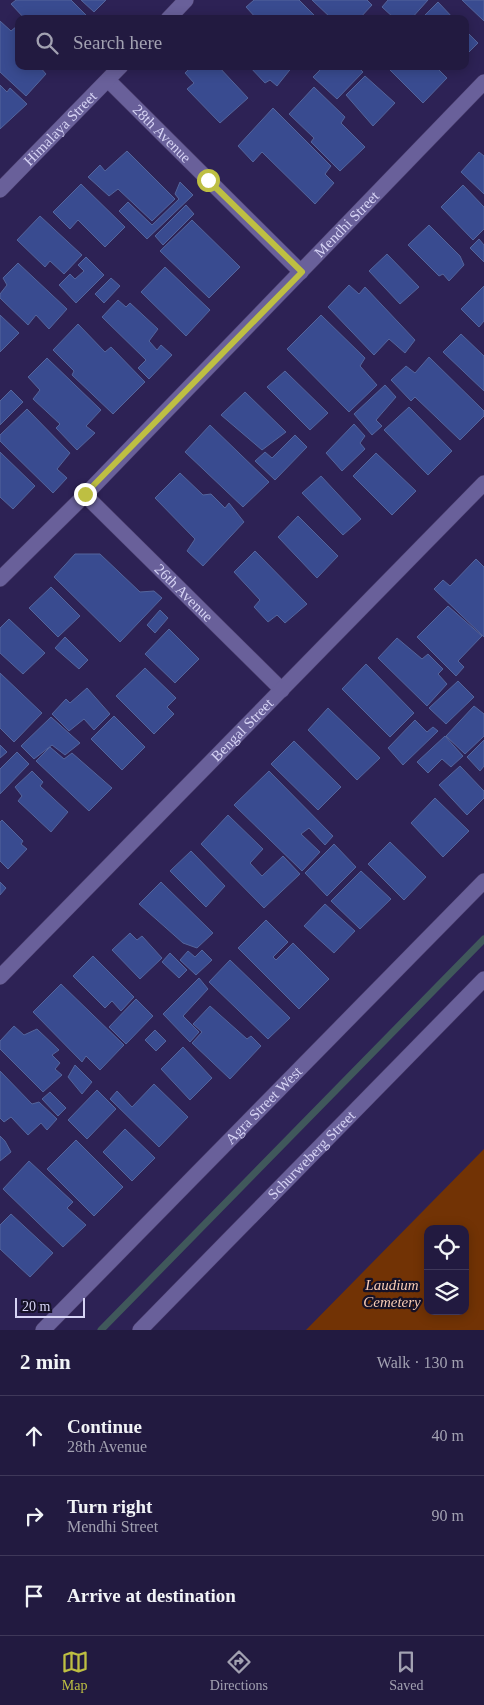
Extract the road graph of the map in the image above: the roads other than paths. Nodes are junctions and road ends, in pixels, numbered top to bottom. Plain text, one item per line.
1 (186, 0) edge
2 (172, 15) edge
3 (117, 70) edge
4 (108, 80) junction
5 (484, 82) edge
6 (0, 190) edge
7 (302, 272) junction
8 (484, 483) edge
9 (85, 494) junction
10 (0, 579) edge
11 (282, 690) junction
12 (484, 881) edge
13 (0, 977) edge
14 (484, 979) edge
15 (43, 1330) edge
16 (140, 1330) edge

1 - 2 street
3 - 4 street, Himalaya Street
4 - 6 street, Himalaya Street
4 - 7 street, 28th Avenue
5 - 7 street, Mendhi Street
7 - 9 street, Mendhi Street
8 - 11 street, Bengal Street
9 - 10 street, Mendhi Street
9 - 11 street, 26th Avenue
11 - 13 street, Bengal Street
12 - 15 street, Agra Street West
14 - 16 street, Schurweberg Street

